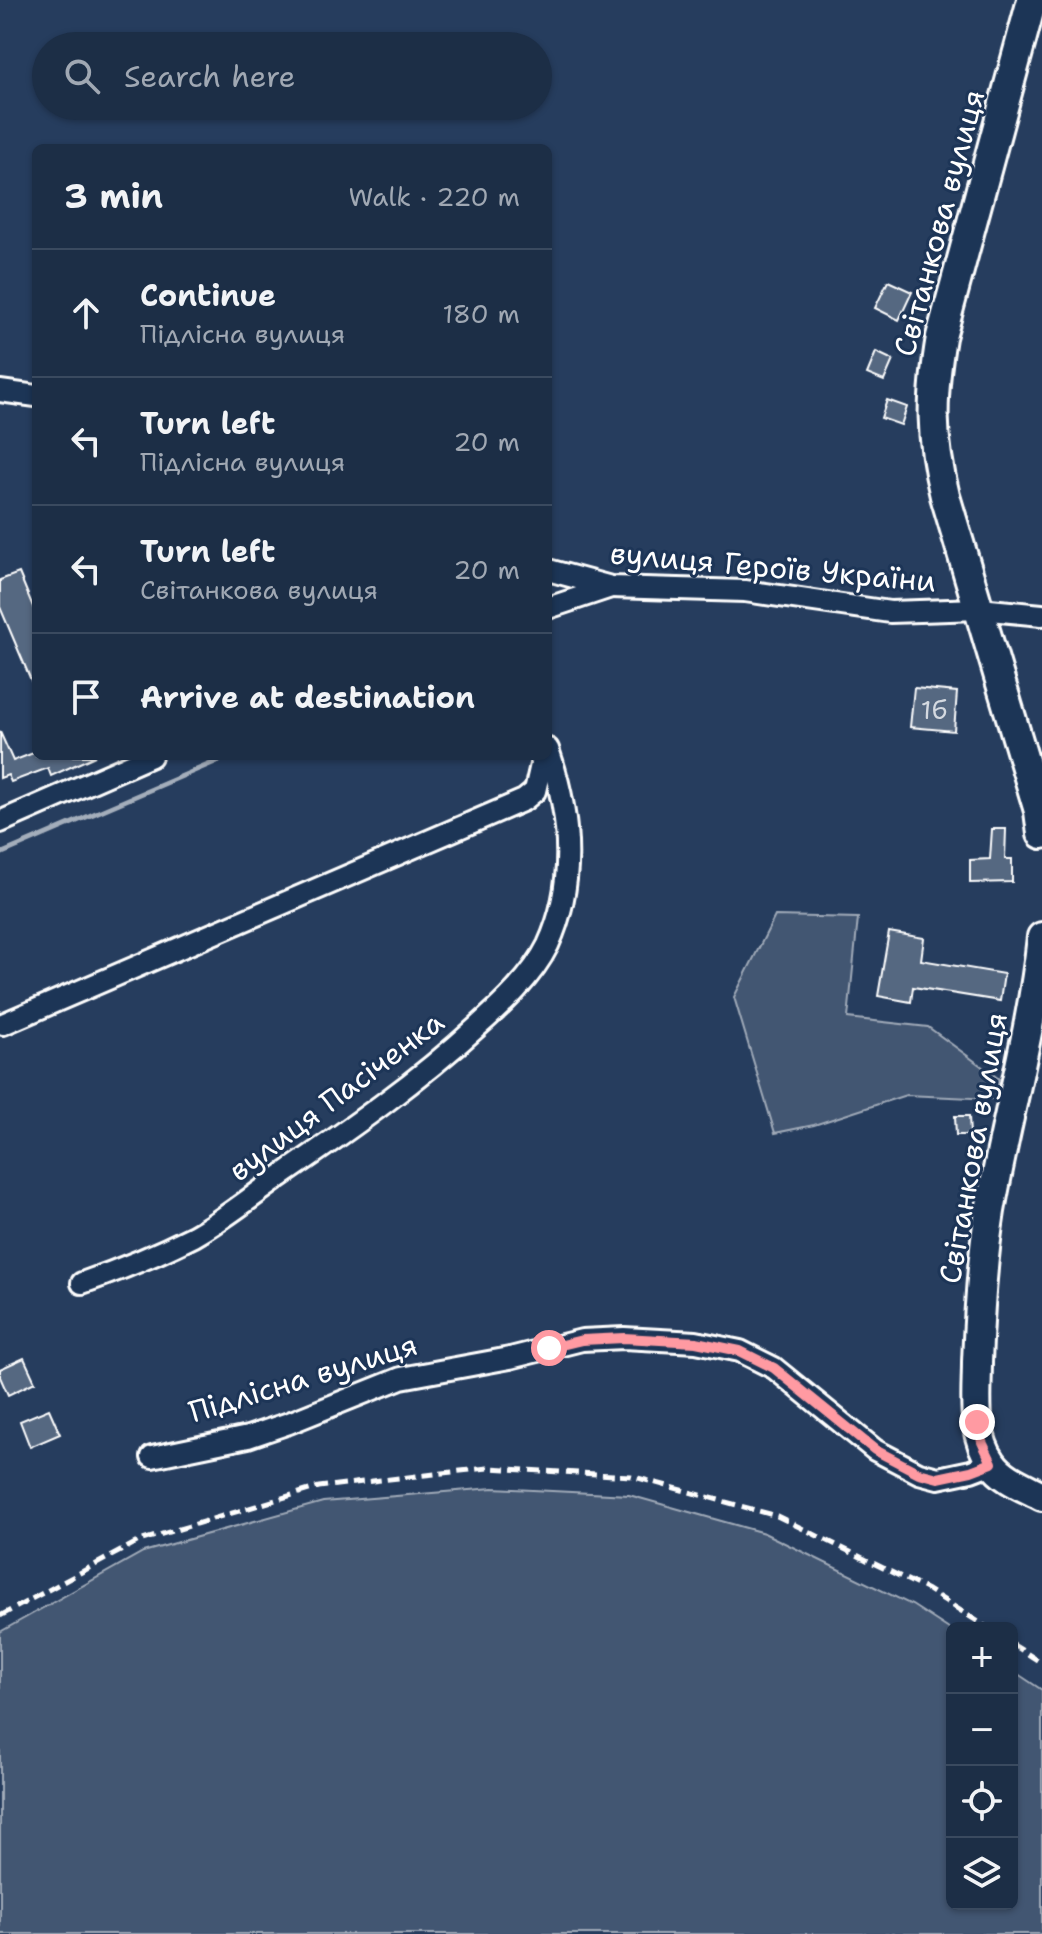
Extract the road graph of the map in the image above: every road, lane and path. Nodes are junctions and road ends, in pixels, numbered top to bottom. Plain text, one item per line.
1 (1032, 0) edge
2 (0, 391) edge
3 (32, 395) edge
4 (552, 571) edge
5 (611, 587) junction
6 (552, 607) edge
7 (979, 609) junction
8 (1042, 615) edge
9 (136, 760) edge
10 (542, 760) edge
11 (551, 760) edge
12 (0, 822) edge
13 (1042, 834) edge
14 (1042, 937) edge
15 (3, 1024) dead end
16 (82, 1283) dead end
17 (152, 1457) dead end
18 (992, 1463) junction
19 (1042, 1496) edge

1 - 7 main road, Світанкова вулиця
2 - 3 street
4 - 5 street, вулиця Героїв України
5 - 6 street
5 - 7 street, вулиця Героїв України
7 - 8 street, вулиця Героїв України
7 - 13 main road, Світанкова вулиця
9 - 12 street
10 - 15 street
11 - 16 street, вулиця Пасіченка
14 - 18 main road, Світанкова вулиця
17 - 18 street, Підлісна вулиця
18 - 19 main road

